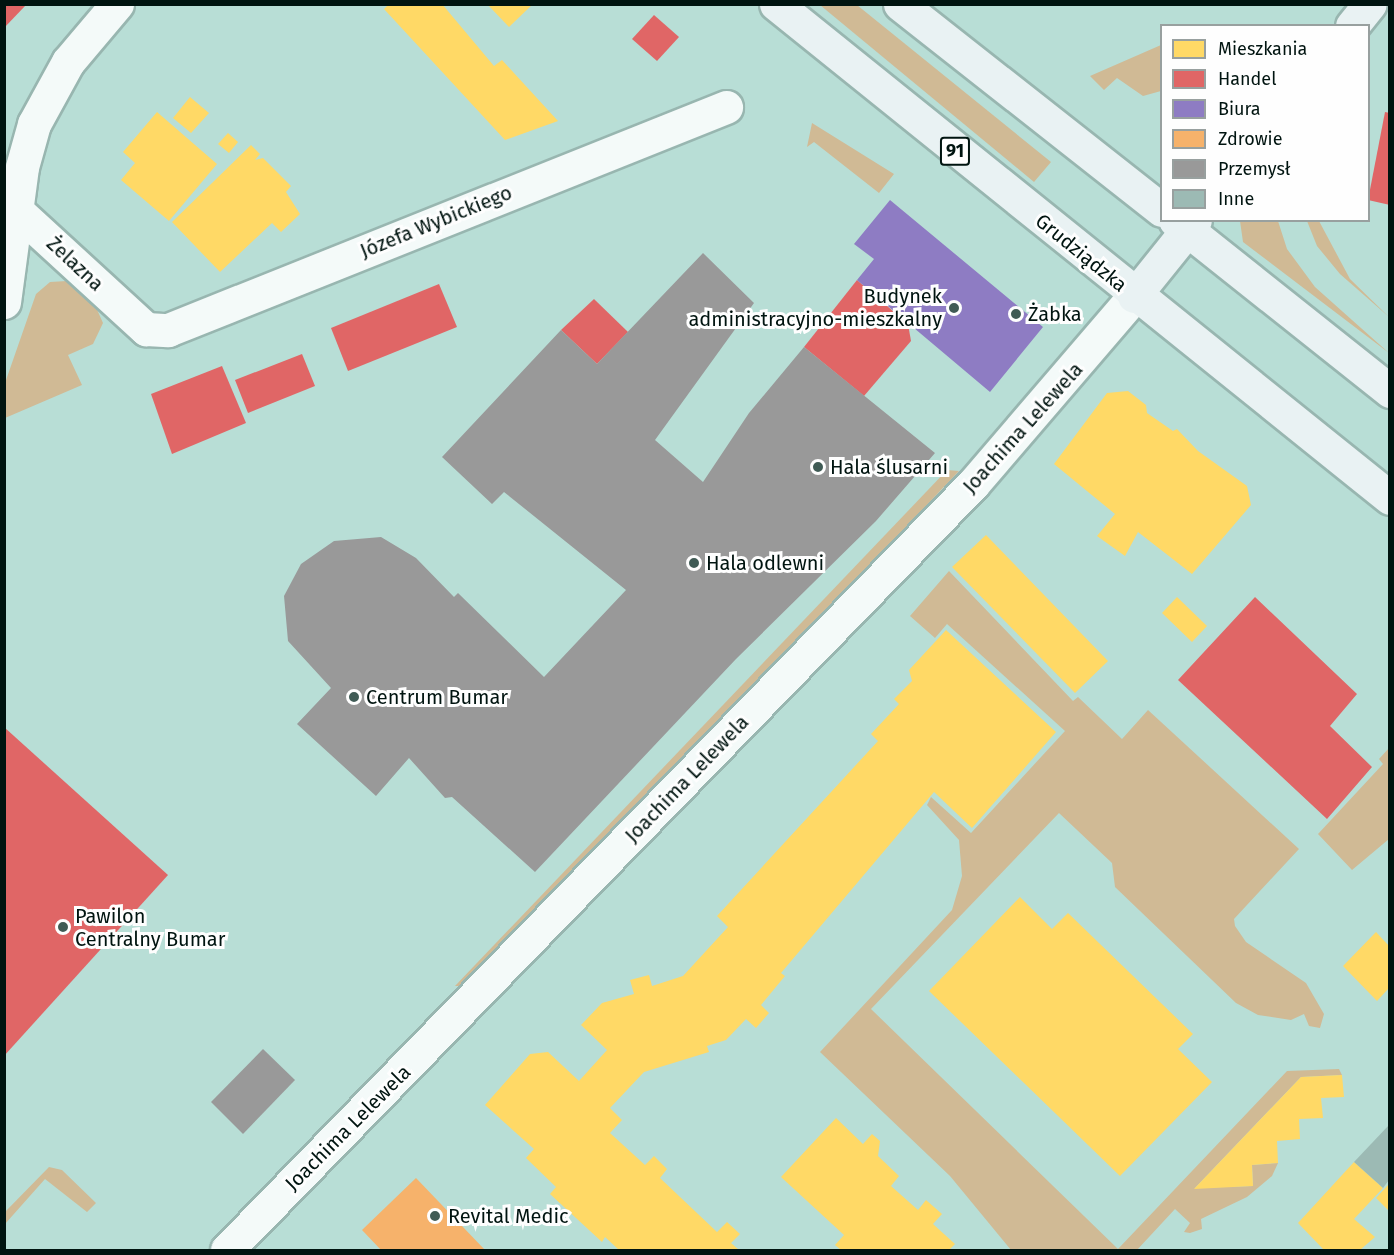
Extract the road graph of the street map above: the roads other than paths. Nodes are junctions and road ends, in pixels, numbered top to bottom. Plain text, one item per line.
1 (117, 4) edge
2 (776, 4) edge
3 (900, 4) edge
4 (1370, 4) edge
5 (1354, 24) edge
6 (726, 107) dead end
7 (10, 204) edge
8 (1160, 209) edge
9 (1186, 224) edge
10 (1134, 296) junction
11 (4, 302) edge
12 (146, 329) joint
13 (1389, 391) edge
14 (1389, 498) edge
15 (227, 1251) edge

1 - 7 street
2 - 10 main road, Grudziądzka / 91
3 - 8 main road
4 - 5 main road
6 - 12 street, Józefa Wybickiego
7 - 11 street
7 - 12 street, Żelazna
9 - 10 main road
9 - 13 main road
10 - 14 main road, Grudziądzka / 91
10 - 15 street, Joachima Lelewela

